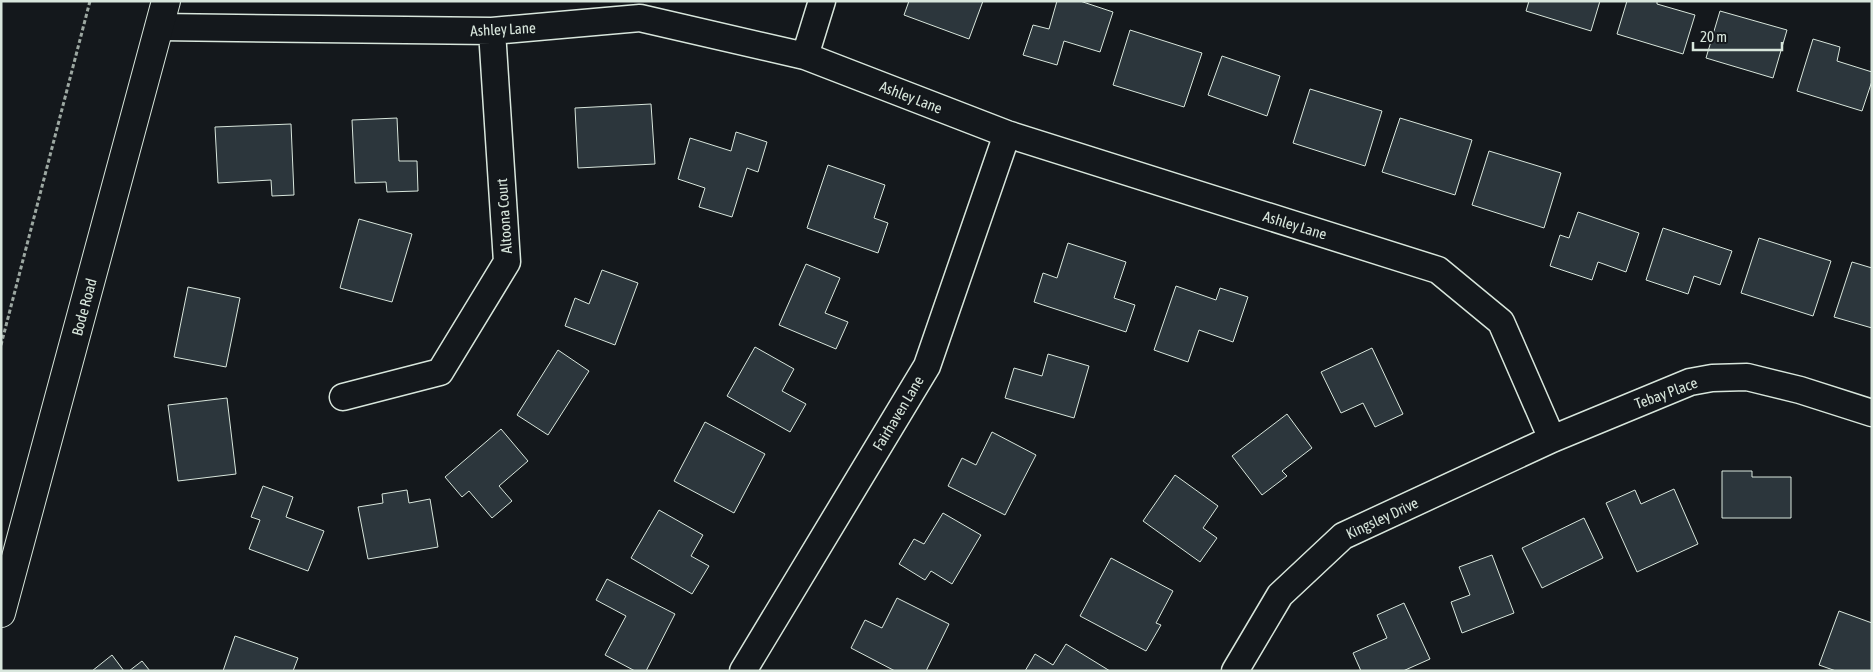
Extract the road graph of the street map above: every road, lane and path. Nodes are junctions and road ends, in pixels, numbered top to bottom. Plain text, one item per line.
1 (90, 1) edge
2 (166, 1) edge
3 (822, 1) edge
4 (159, 28) junction
5 (492, 31) junction
6 (805, 56) junction
7 (1006, 134) junction
8 (1, 345) edge
9 (343, 397) dead end
10 (1872, 413) edge
11 (1552, 439) junction
12 (1, 613) edge
13 (743, 671) edge
14 (1234, 671) edge

1 - 8 path
2 - 4 street, Bode Road
3 - 6 street
4 - 5 street, Ashley Lane
4 - 12 street, Bode Road
5 - 6 street, Ashley Lane
5 - 9 street, Altoona Court
6 - 7 street, Ashley Lane
7 - 11 street, Ashley Lane
7 - 13 street, Fairhaven Lane
10 - 11 street, Tebay Place
11 - 14 street, Kingsley Drive

